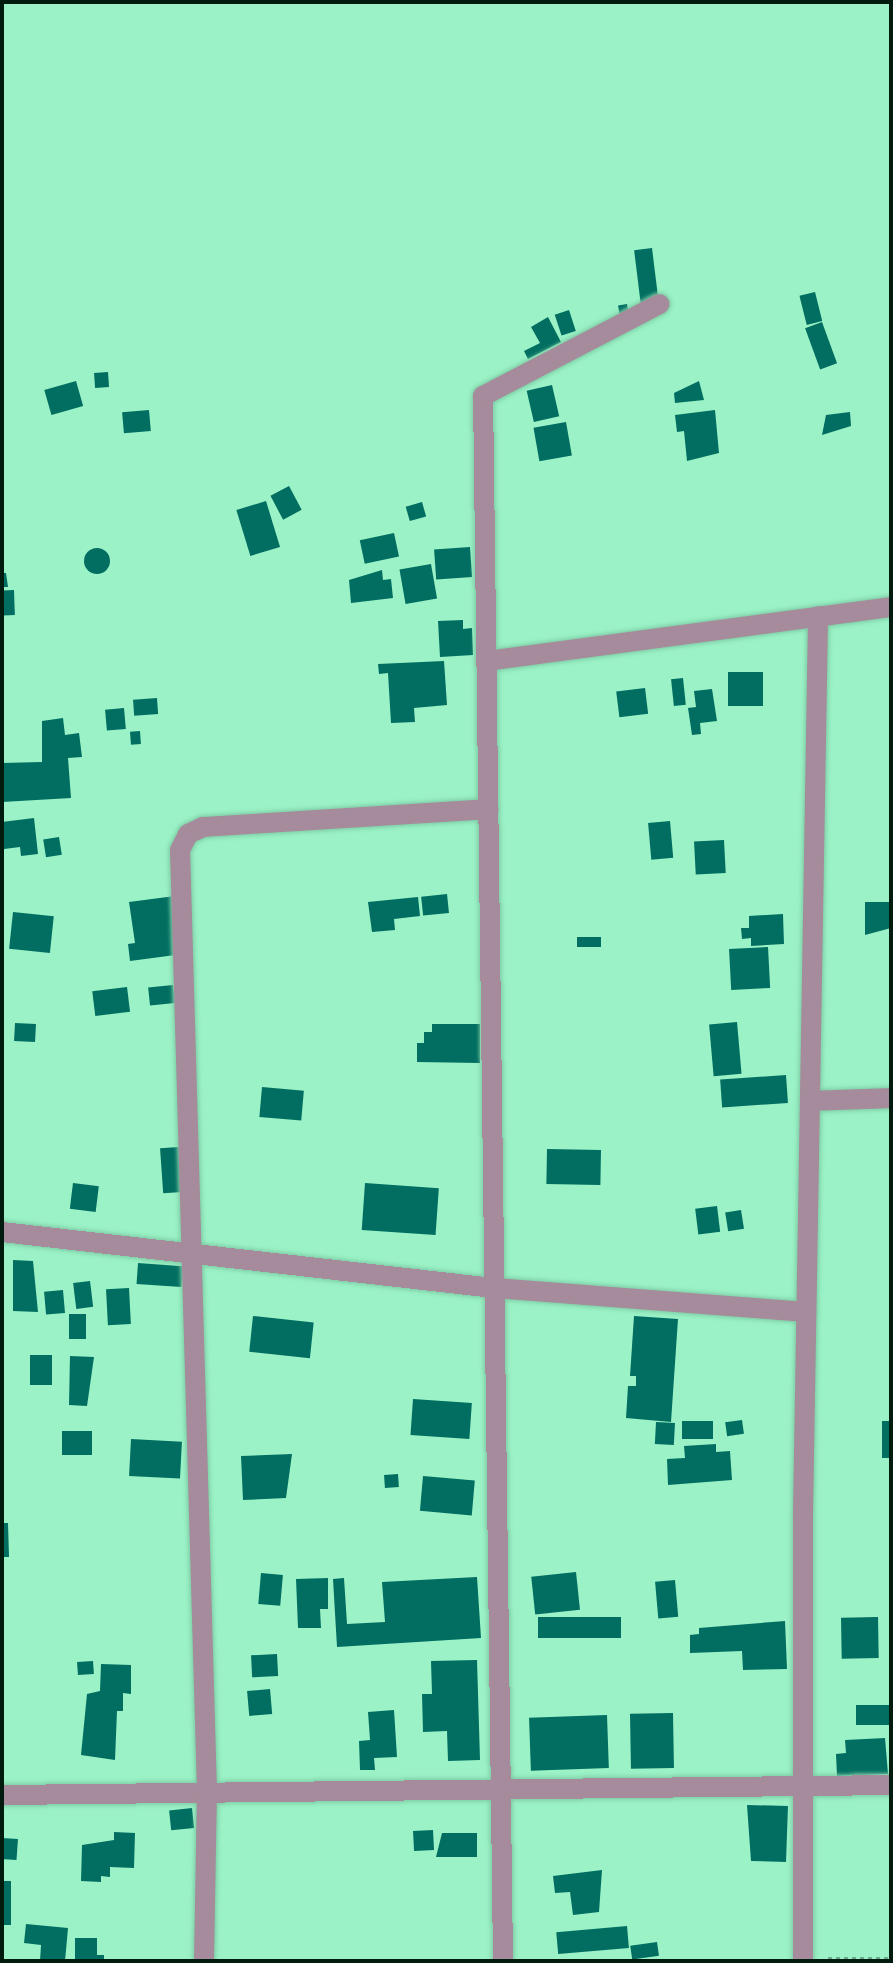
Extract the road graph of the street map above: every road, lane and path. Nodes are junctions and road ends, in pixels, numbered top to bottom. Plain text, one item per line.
1 (660, 304) dead end
2 (891, 607) edge
3 (818, 616) junction
4 (486, 661) junction
5 (488, 809) junction
6 (891, 1098) edge
7 (810, 1101) junction
8 (2, 1232) edge
9 (193, 1255) junction
10 (495, 1288) junction
11 (806, 1312) junction
12 (801, 1784) junction
13 (891, 1785) edge
14 (502, 1788) junction
15 (207, 1792) junction
16 (2, 1795) edge
17 (891, 1959) edge
18 (803, 1960) edge
19 (204, 1961) edge
20 (503, 1961) edge

1 - 4 street
2 - 3 street
3 - 4 street
3 - 7 street
4 - 5 street
5 - 9 street
5 - 10 street
6 - 7 street
7 - 11 street
8 - 9 street
9 - 10 street
9 - 15 street
10 - 11 street
10 - 14 street
11 - 12 street
12 - 13 street
12 - 14 street
12 - 18 street
14 - 15 street
14 - 20 street
15 - 16 street
15 - 19 street
17 - 18 path

